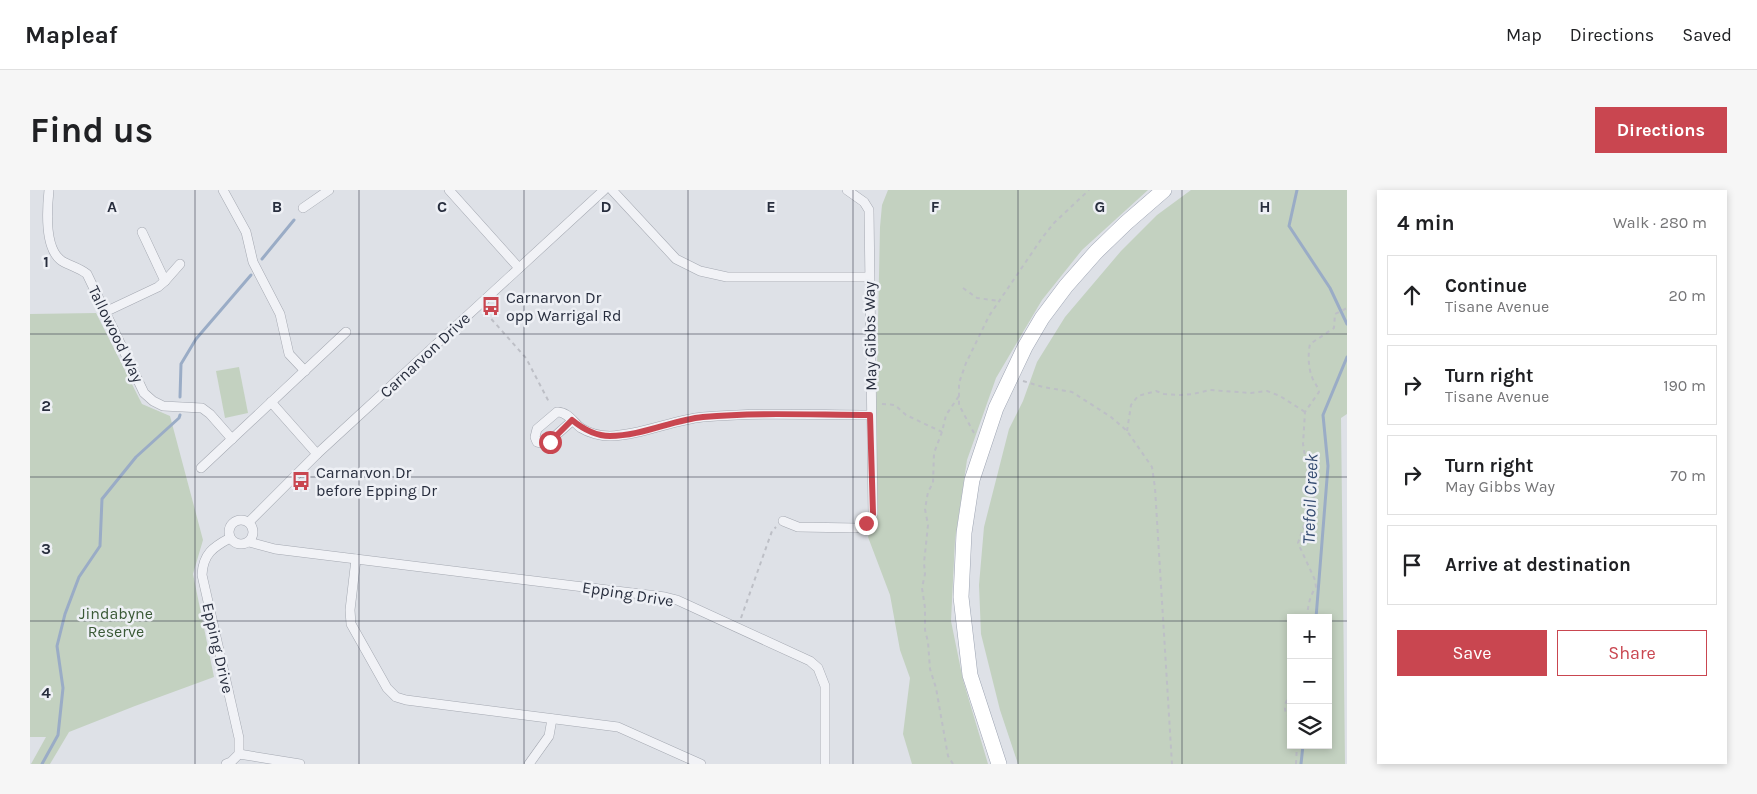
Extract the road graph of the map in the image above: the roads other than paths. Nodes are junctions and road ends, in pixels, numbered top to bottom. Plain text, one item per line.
1 (50, 190) edge
2 (223, 190) edge
3 (329, 190) edge
4 (449, 190) edge
5 (604, 190) edge
6 (612, 190) edge
7 (847, 190) edge
8 (1164, 190) edge
9 (304, 208) dead end
10 (142, 232) dead end
11 (180, 264) dead end
12 (520, 268) junction
13 (869, 277) junction
14 (166, 281) junction
15 (105, 312) junction
16 (346, 332) dead end
17 (305, 371) junction
18 (271, 402) junction
19 (870, 415) junction
20 (572, 420) junction
21 (232, 439) junction
22 (317, 454) junction
23 (201, 468) dead end
24 (783, 521) road end
25 (249, 522) junction
26 (230, 538) junction
27 (249, 542) junction
28 (356, 559) junction
29 (552, 719) junction
30 (239, 754) junction
31 (226, 764) edge
32 (300, 764) edge
33 (530, 764) edge
34 (701, 764) edge
35 (825, 764) edge
36 (999, 764) edge

1 - 15 street, Tallowood Way
2 - 17 street
3 - 9 street
4 - 12 street
5 - 12 street, Carnarvon Drive
6 - 13 street
7 - 13 street, May Gibbs Way
8 - 36 main road
10 - 14 street
11 - 14 street
12 - 22 street, Carnarvon Drive
13 - 19 street, May Gibbs Way
14 - 15 street
15 - 21 street, Tallowood Way
16 - 17 street
17 - 18 street
18 - 21 street
18 - 22 street
19 - 20 street
19 - 24 street, May Gibbs Way
20 - 20 street
21 - 23 street
22 - 25 street, Carnarvon Drive
25 - 26 street
25 - 27 street
26 - 27 street
26 - 30 street, Epping Drive
27 - 28 street, Epping Drive
28 - 29 street
28 - 35 street, Epping Drive
29 - 33 street
29 - 34 street
30 - 31 street
30 - 32 street

